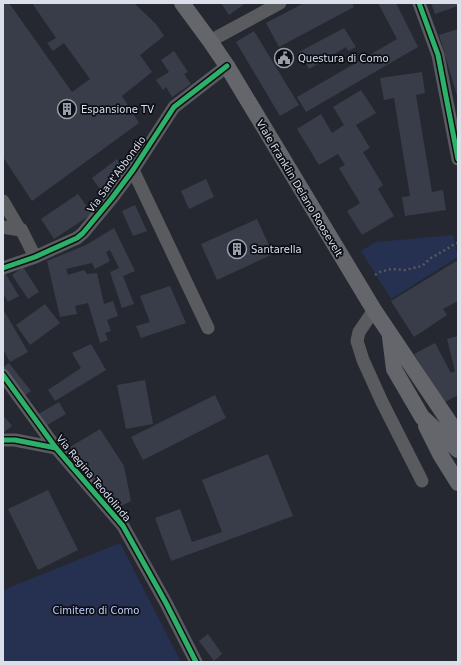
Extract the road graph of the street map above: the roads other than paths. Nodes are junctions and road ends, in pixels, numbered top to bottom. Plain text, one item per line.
1 (182, 3) edge
2 (280, 3) edge
3 (419, 3) edge
4 (210, 41) junction
5 (227, 66) junction
6 (458, 159) edge
7 (133, 170) junction
8 (3, 201) edge
9 (3, 227) edge
10 (20, 230) junction
11 (35, 257) junction
12 (3, 268) edge
13 (374, 310) junction
14 (208, 328) dead end
15 (390, 335) junction
16 (3, 375) edge
17 (441, 409) junction
18 (458, 416) edge
19 (422, 417) junction
20 (458, 435) edge
21 (3, 440) edge
22 (56, 448) junction
23 (458, 450) edge
24 (422, 482) dead end
25 (458, 482) edge
26 (196, 662) edge

1 - 4 main road, Viale Franklin Delano Roosevelt
2 - 4 street
3 - 6 street
4 - 5 main road, Viale Franklin Delano Roosevelt
5 - 7 street, Via Sant'Abbondio
5 - 13 main road, Viale Franklin Delano Roosevelt
7 - 11 street, Via Sant'Abbondio
7 - 14 street
8 - 10 street
9 - 10 street
10 - 11 street
11 - 12 street, Via Sant'Abbondio
13 - 15 main road, Viale Franklin Delano Roosevelt
13 - 24 street
15 - 17 main road, Viale Franklin Delano Roosevelt
15 - 19 main road, Viale Franklin Delano Roosevelt
16 - 22 street, Via Regina Teodolinda
17 - 18 main road
17 - 20 main road, Viale Franklin Delano Roosevelt
19 - 23 main road, Viale Franklin Delano Roosevelt
19 - 25 main road
21 - 22 street
22 - 26 street, Via Regina Teodolinda

